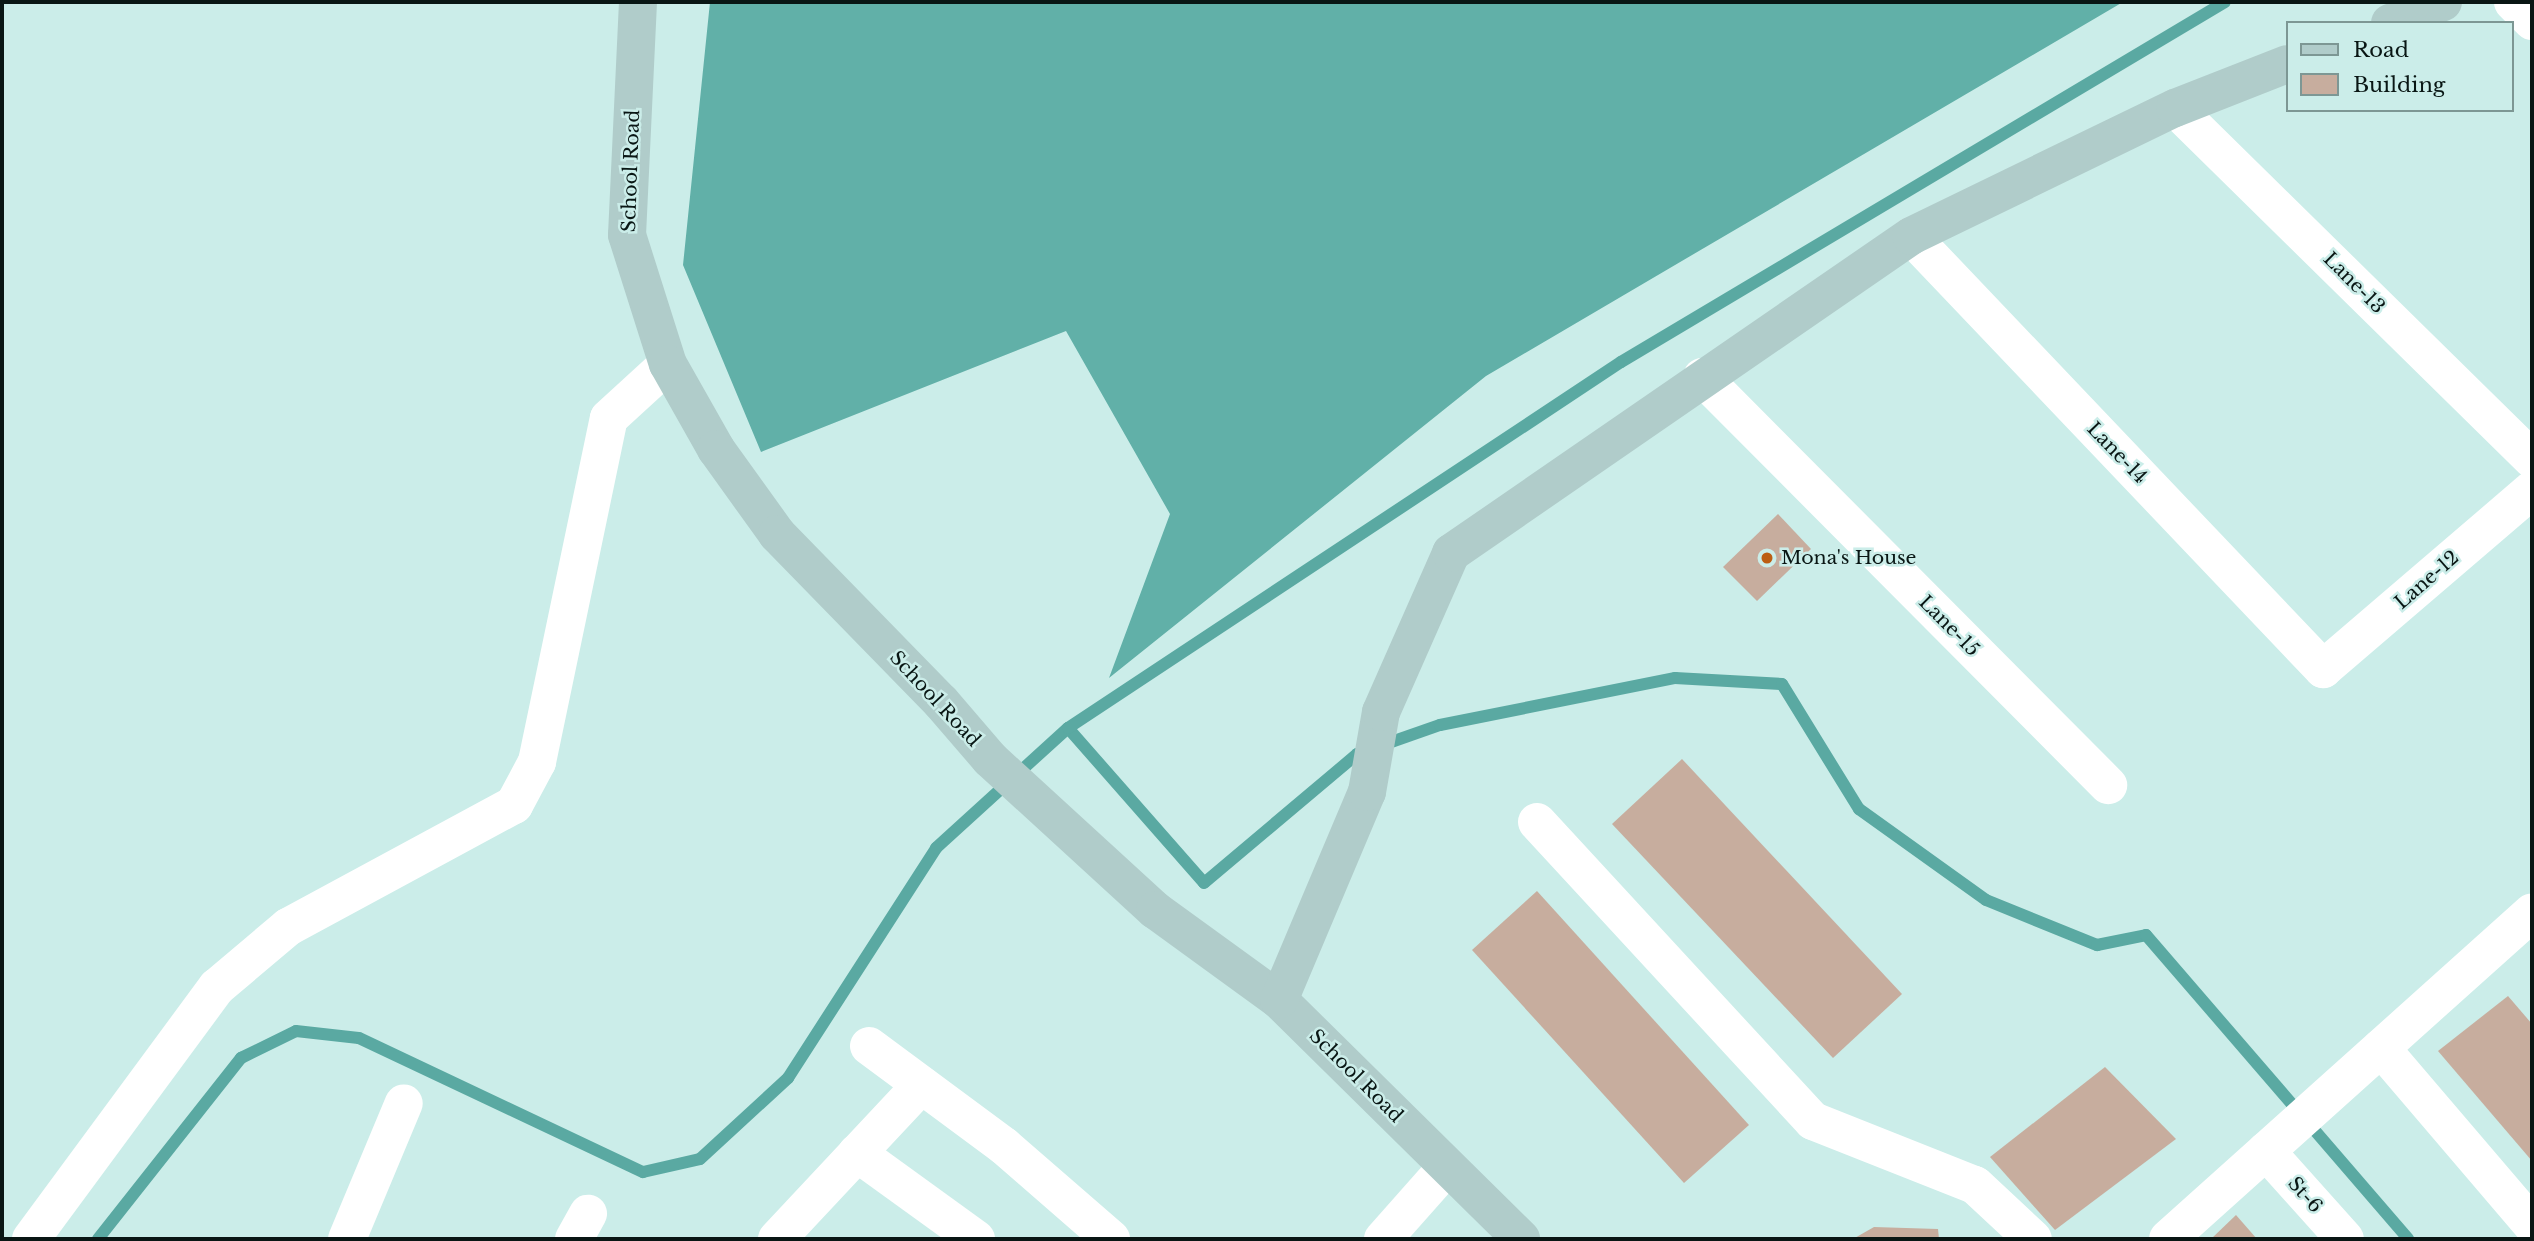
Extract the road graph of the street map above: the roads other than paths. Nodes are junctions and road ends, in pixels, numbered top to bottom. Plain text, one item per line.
1 (638, 2) edge
2 (2444, 2) edge
3 (2513, 2) edge
4 (2395, 21) edge
5 (2532, 21) edge
6 (2286, 64) edge
7 (2175, 108) junction
8 (1911, 236) junction
9 (668, 364) junction
10 (1702, 377) junction
11 (2532, 458) edge
12 (2532, 490) edge
13 (2323, 669) joint
14 (2108, 785) dead end
15 (1537, 822) dead end
16 (2532, 912) edge
17 (1279, 1000) junction
18 (869, 1046) dead end
19 (2381, 1048) junction
20 (921, 1085) junction
21 (404, 1103) dead end
22 (2266, 1151) junction
23 (857, 1153) junction
24 (1447, 1167) junction
25 (2532, 1225) edge
26 (31, 1239) edge
27 (347, 1239) edge
28 (777, 1239) edge
29 (976, 1239) edge
30 (1111, 1239) edge
31 (1383, 1239) edge
32 (1521, 1239) edge
33 (2033, 1239) edge
34 (2168, 1239) edge
35 (2344, 1239) edge

1 - 9 street, School Road
2 - 4 street
3 - 5 street
6 - 7 street
7 - 8 street
7 - 11 street, Lane-13
8 - 10 street
8 - 13 street, Lane-14
9 - 17 street, School Road
9 - 26 street
10 - 14 street, Lane-15
10 - 17 street
12 - 13 street, Lane-12
15 - 33 street
16 - 19 street
17 - 24 street, School Road
18 - 20 street
19 - 22 street
19 - 25 street
20 - 23 street
20 - 30 street
21 - 27 street
22 - 34 street
22 - 35 street, St-6
23 - 28 street
23 - 29 street
24 - 31 street
24 - 32 street, School Road

